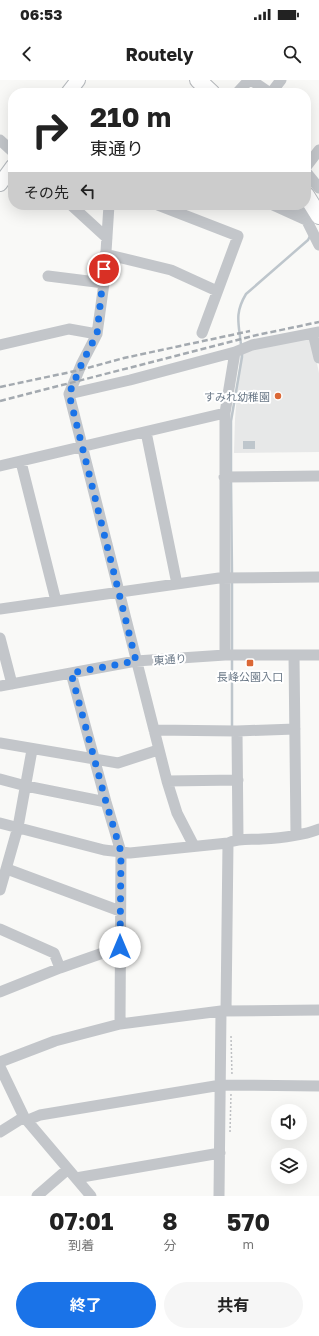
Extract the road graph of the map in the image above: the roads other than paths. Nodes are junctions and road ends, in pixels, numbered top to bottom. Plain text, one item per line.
1 (198, 80) edge
2 (250, 80) edge
3 (282, 80) edge
4 (207, 88) edge
5 (242, 88) edge
6 (263, 88) edge
7 (275, 88) edge
8 (0, 140) edge
9 (8, 147) edge
10 (319, 150) edge
11 (311, 160) edge
12 (8, 173) edge
13 (311, 178) edge
14 (0, 184) edge
15 (319, 188) edge
16 (76, 210) edge
17 (109, 210) edge
18 (171, 210) edge
19 (188, 210) edge
20 (288, 210) edge
21 (304, 210) edge
22 (186, 216) junction
23 (313, 218) edge
24 (107, 238) junction
25 (319, 245) edge
26 (105, 254) junction
27 (48, 276) dead end
28 (104, 283) junction
29 (218, 291) junction
30 (202, 332) dead end
31 (316, 332) edge
32 (97, 334) junction
33 (0, 345) edge
34 (235, 352) junction
35 (319, 358) edge
36 (69, 394) junction
37 (225, 413) junction
38 (146, 432) junction
39 (81, 448) junction
40 (22, 462) junction
41 (0, 466) edge
42 (319, 476) edge
43 (224, 478) junction
44 (319, 577) edge
45 (224, 578) junction
46 (177, 584) junction
47 (119, 592) junction
48 (56, 600) junction
49 (0, 609) edge
50 (0, 638) edge
51 (225, 655) junction
52 (294, 655) junction
53 (319, 655) edge
54 (136, 661) junction
55 (71, 673) junction
56 (12, 684) junction
57 (0, 686) edge
58 (295, 729) junction
59 (154, 730) junction
60 (237, 731) junction
61 (0, 743) edge
62 (32, 750) junction
63 (158, 750) junction
64 (95, 760) junction
65 (0, 779) edge
66 (238, 780) junction
67 (167, 781) junction
68 (26, 786) junction
69 (106, 802) junction
70 (0, 823) edge
71 (18, 827) junction
72 (319, 829) edge
73 (296, 834) junction
74 (233, 841) junction
75 (194, 846) junction
76 (121, 852) junction
77 (7, 869) junction
78 (0, 890) edge
79 (120, 911) junction
80 (0, 929) edge
81 (120, 947) junction
82 (60, 968) junction
83 (0, 992) edge
84 (319, 1010) edge
85 (223, 1011) junction
86 (120, 1024) junction
87 (0, 1062) edge
88 (0, 1067) edge
89 (227, 1085) junction
90 (319, 1086) edge
91 (26, 1119) junction
92 (0, 1132) edge
93 (220, 1153) junction
94 (68, 1169) junction
95 (76, 1178) junction
96 (37, 1196) edge
97 (91, 1196) edge
98 (219, 1196) edge

1 - 4 highway
2 - 5 street
2 - 6 street
3 - 7 street
8 - 9 street
10 - 11 street
12 - 14 main road
13 - 15 street
16 - 24 street
17 - 24 street
18 - 22 street
19 - 22 street
20 - 23 street
21 - 23 street
22 - 29 street
23 - 25 street
24 - 26 street
26 - 28 street
26 - 29 street
27 - 28 street
28 - 32 street
29 - 30 street
31 - 34 street
31 - 35 street
32 - 33 street
32 - 36 street
34 - 36 street
34 - 37 street
36 - 39 street
37 - 38 street
37 - 43 street
38 - 39 street
38 - 46 street
39 - 40 street
39 - 47 street
40 - 41 street
40 - 48 street
42 - 43 street
43 - 45 street
44 - 45 street
45 - 46 street
45 - 51 street
46 - 47 street
47 - 48 street
47 - 54 street
48 - 49 street
50 - 56 street
51 - 52 street, 東通り
51 - 54 street, 東通り
52 - 53 street, 東通り
52 - 58 street
54 - 55 street, 東通り
54 - 59 street
55 - 56 street, 東通り
55 - 64 street
56 - 57 street, 東通り
58 - 60 street
58 - 73 street
59 - 60 street
59 - 63 street
60 - 66 street
61 - 62 street
62 - 64 street
62 - 68 street
63 - 64 street
63 - 67 street
64 - 69 street
65 - 68 street
66 - 67 street
66 - 74 street
67 - 75 street
68 - 69 street
68 - 71 street
69 - 76 street
70 - 71 street
71 - 76 street
71 - 77 street
72 - 73 street
73 - 74 street
74 - 75 street
74 - 85 street
75 - 76 street
76 - 79 street
77 - 78 street
77 - 79 street
79 - 81 street
80 - 82 street
81 - 82 street
81 - 86 street
82 - 83 street
84 - 85 street
85 - 86 street
85 - 89 street
86 - 87 street
88 - 91 street
89 - 90 street
89 - 91 street
89 - 93 street
91 - 92 street
91 - 94 street
93 - 95 street
93 - 98 street
94 - 95 street
94 - 96 street
95 - 97 street

